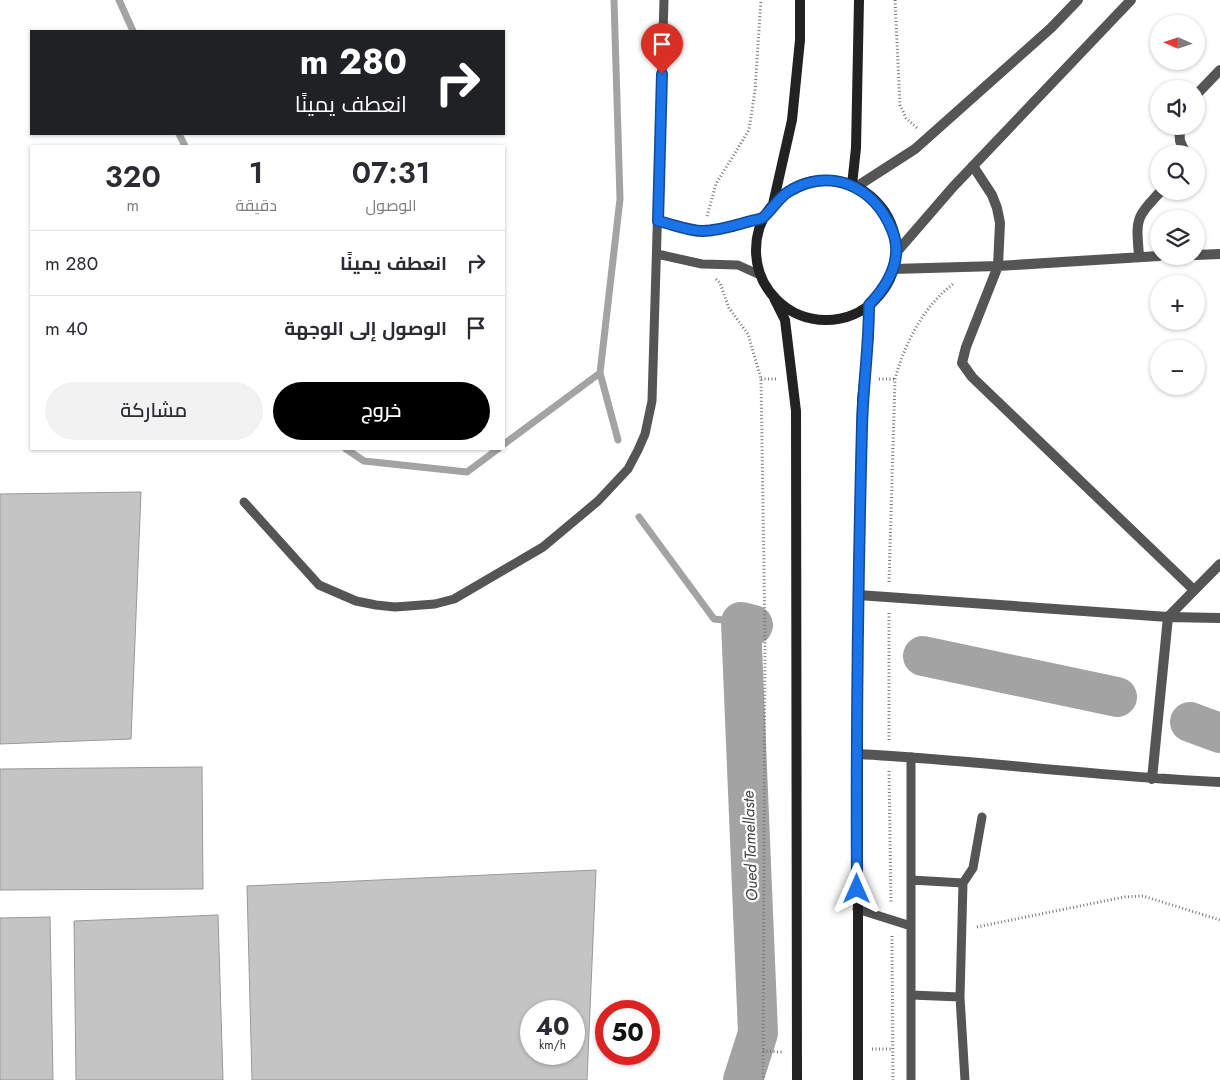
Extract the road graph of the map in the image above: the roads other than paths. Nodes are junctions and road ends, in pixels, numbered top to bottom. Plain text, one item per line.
1 (664, 0) edge
2 (800, 0) edge
3 (859, 0) edge
4 (1078, 0) edge
5 (1131, 0) edge
6 (1220, 70) edge
7 (1205, 86) edge
8 (973, 166) junction
9 (854, 186) junction
10 (1153, 200) edge
11 (773, 204) junction
12 (763, 218) junction
13 (658, 221) junction
14 (657, 254) junction
15 (895, 254) junction
16 (1220, 254) edge
17 (1205, 255) edge
18 (1139, 256) junction
19 (1150, 256) edge
20 (998, 266) junction
21 (894, 270) junction
22 (760, 275) junction
23 (774, 298) junction
24 (869, 305) junction
25 (244, 502) dead end
26 (1220, 564) edge
27 (1194, 590) junction
28 (858, 595) junction
29 (1168, 617) junction
30 (1220, 618) edge
31 (857, 754) junction
32 (912, 757) junction
33 (1152, 779) junction
34 (1220, 782) edge
35 (982, 817) dead end
36 (911, 880) junction
37 (963, 883) junction
38 (857, 909) junction
39 (911, 926) junction
40 (911, 995) junction
41 (960, 997) junction
42 (797, 1080) edge
43 (858, 1080) edge
44 (911, 1080) edge
45 (965, 1080) edge

1 - 13 lane
2 - 11 main road
3 - 9 main road
4 - 9 street
5 - 8 street
6 - 7 street
8 - 15 street
8 - 20 street
9 - 11 main road
9 - 15 main road
10 - 18 street
11 - 12 main road
12 - 13 lane
12 - 22 main road
13 - 14 lane
14 - 22 lane
14 - 25 lane
15 - 21 main road
16 - 17 street
18 - 19 street
18 - 20 street
20 - 21 street
20 - 27 street
21 - 24 main road
22 - 23 main road
23 - 24 main road
23 - 42 main road
24 - 28 main road
26 - 27 street
27 - 29 street
28 - 29 street
28 - 31 main road
29 - 30 street
29 - 33 street
31 - 32 street
31 - 38 main road
32 - 33 street
32 - 36 lane
33 - 34 street
35 - 37 lane
36 - 37 lane
36 - 39 lane
37 - 41 lane
38 - 39 lane
38 - 43 main road
39 - 40 lane
40 - 41 lane
40 - 44 lane
41 - 45 lane

